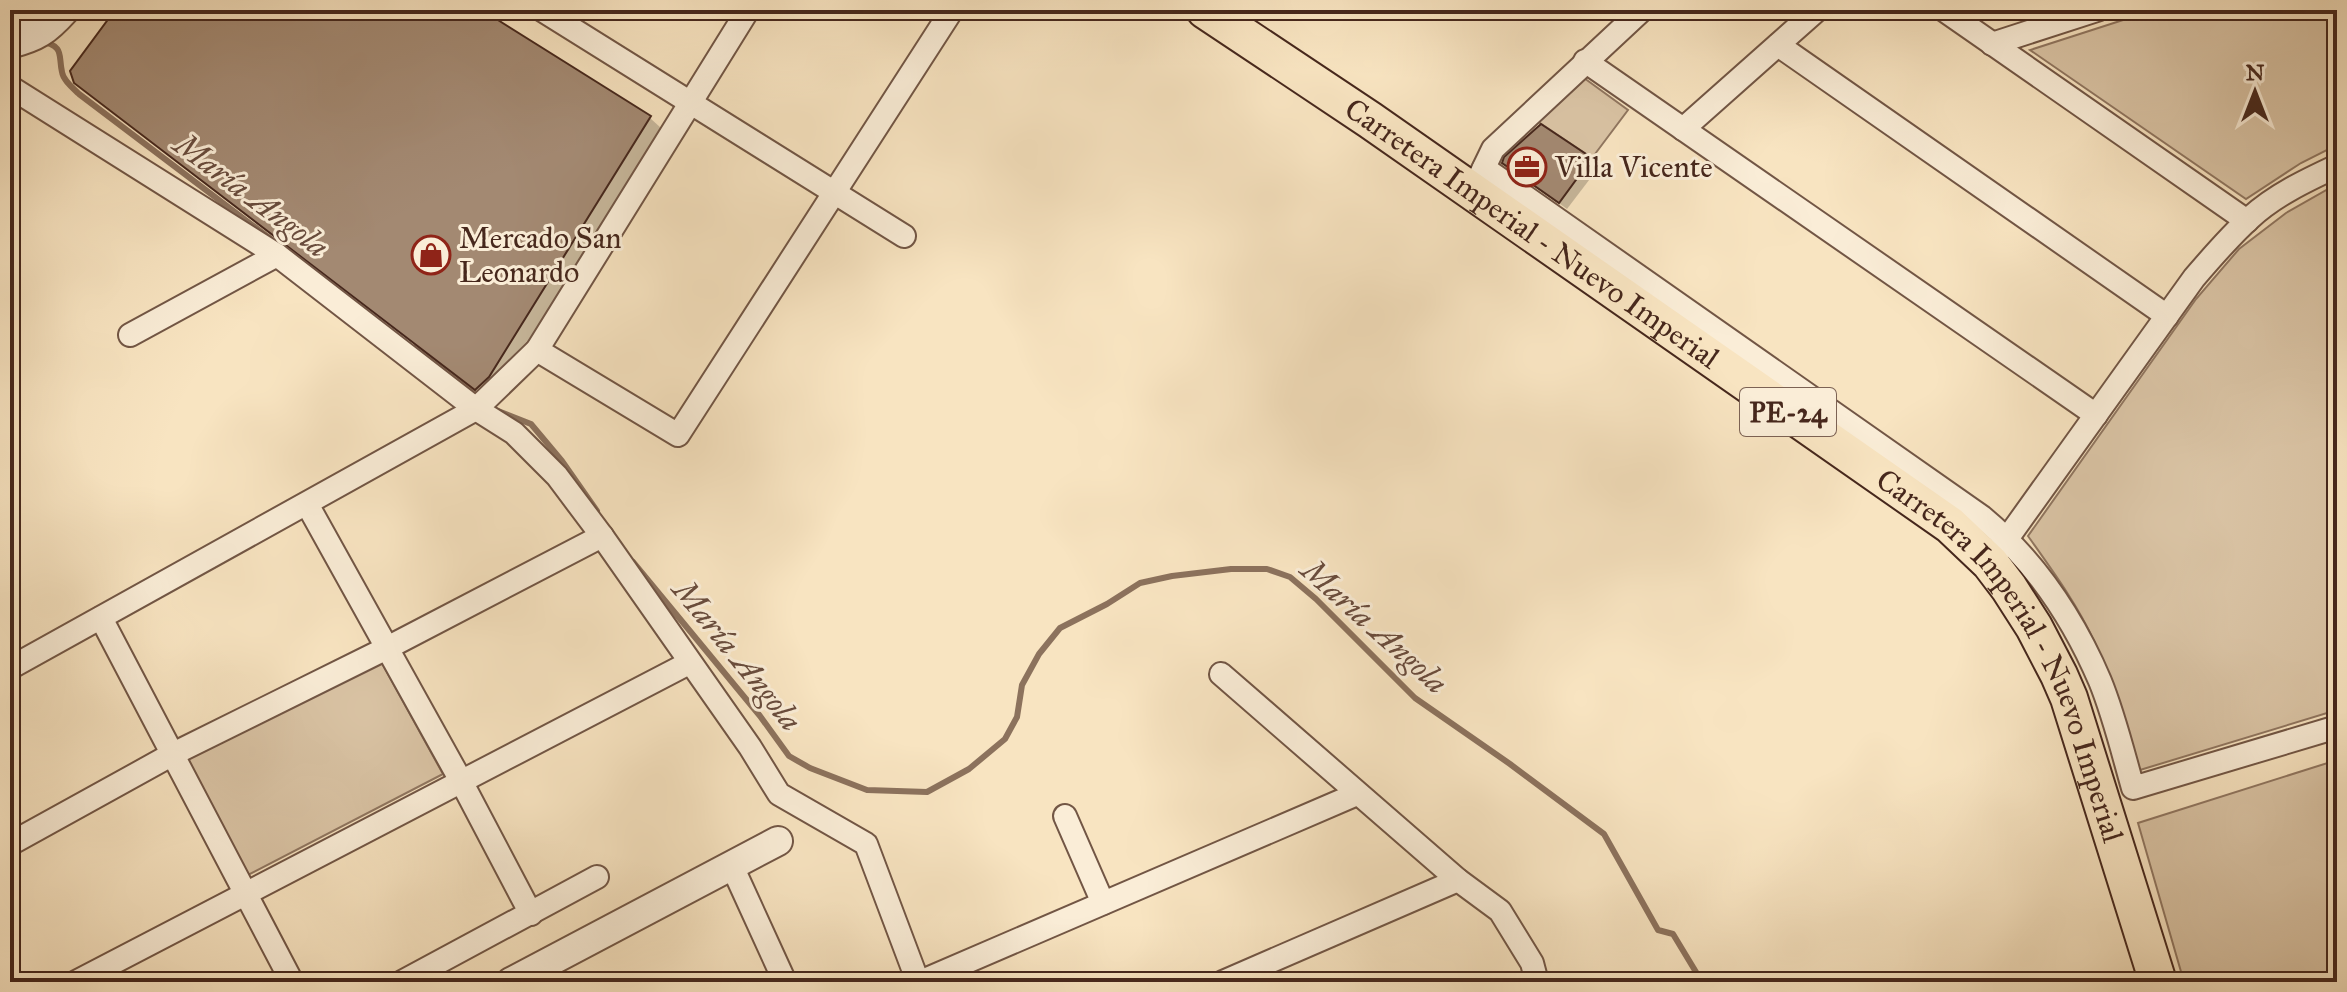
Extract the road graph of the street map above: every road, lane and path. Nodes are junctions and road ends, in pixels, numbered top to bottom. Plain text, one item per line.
1 (31, 10) edge
2 (65, 10) edge
3 (748, 10) edge
4 (952, 10) edge
5 (1205, 10) edge
6 (1642, 10) edge
7 (1817, 10) edge
8 (1944, 10) edge
9 (2097, 10) edge
10 (545, 11) edge
11 (10, 24) edge
12 (10, 44) edge
13 (1992, 44) junction
14 (1778, 45) junction
15 (1585, 61) junction
16 (10, 87) edge
17 (691, 104) junction
18 (1683, 129) junction
19 (2337, 166) edge
20 (1478, 180) junction
21 (832, 192) junction
22 (2247, 221) junction
23 (904, 236) dead end
24 (277, 255) junction
25 (2167, 316) junction
26 (130, 335) dead end
27 (537, 350) junction
28 (481, 403) junction
29 (2096, 415) junction
30 (307, 504) junction
31 (602, 536) junction
32 (1999, 551) junction
33 (101, 618) junction
34 (387, 648) junction
35 (689, 663) junction
36 (10, 668) edge
37 (1221, 674) dead end
38 (2337, 727) edge
39 (171, 755) junction
40 (461, 781) junction
41 (1357, 794) junction
42 (1065, 816) dead end
43 (778, 841) dead end
44 (10, 844) edge
45 (732, 866) junction
46 (597, 877) dead end
47 (1458, 880) junction
48 (247, 894) junction
49 (1103, 903) junction
50 (531, 914) junction
51 (778, 979) edge
52 (76, 982) edge
53 (292, 982) edge
54 (402, 982) edge
55 (511, 982) edge
56 (919, 982) edge
57 (1223, 982) edge
58 (1537, 982) edge
59 (2158, 982) edge

1 - 11 street
2 - 12 street
3 - 17 street
4 - 21 street
5 - 20 highway, Carretera Imperial - Nuevo Imperial / PE-24
6 - 15 street
7 - 14 street
8 - 13 street
9 - 13 street
10 - 17 street
13 - 22 street
14 - 18 street
14 - 25 street
15 - 18 street
15 - 20 street
16 - 24 street
17 - 21 street
17 - 27 street
18 - 29 street
19 - 22 street
20 - 32 highway, Carretera Imperial - Nuevo Imperial / PE-24
21 - 23 street
21 - 27 street
22 - 25 street
24 - 26 street
24 - 28 street
25 - 29 street
27 - 28 street
28 - 30 street
28 - 31 street
29 - 32 street
30 - 33 street
30 - 34 street
31 - 34 street
31 - 35 street
32 - 38 street
32 - 59 highway, Carretera Imperial - Nuevo Imperial / PE-24
33 - 36 street
33 - 39 street
34 - 39 street
34 - 40 street
35 - 40 street
35 - 56 street
37 - 41 street
39 - 44 street
39 - 48 street
40 - 48 street
40 - 50 street
41 - 47 street
41 - 49 street
42 - 49 street
43 - 45 street
45 - 51 street
45 - 55 street
46 - 50 street
47 - 57 street
47 - 58 street
48 - 52 street
48 - 53 street
49 - 56 street
50 - 54 street

